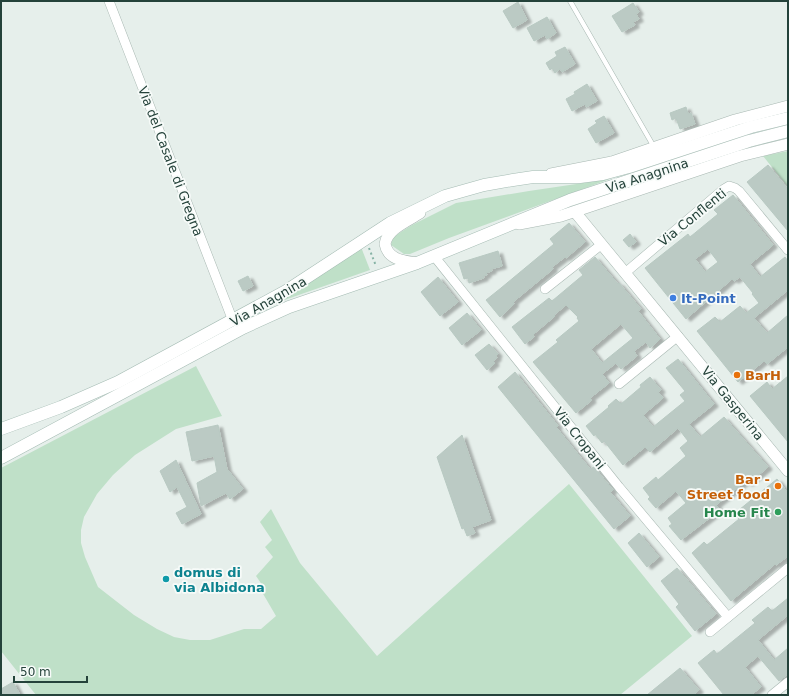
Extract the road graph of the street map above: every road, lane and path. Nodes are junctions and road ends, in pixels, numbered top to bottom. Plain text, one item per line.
1 (109, 1) edge
2 (570, 1) edge
3 (788, 106) edge
4 (788, 118) edge
5 (788, 131) edge
6 (788, 144) edge
7 (654, 146) junction
8 (533, 177) junction
9 (445, 196) junction
10 (575, 212) junction
11 (508, 226) junction
12 (367, 244) dead end
13 (602, 244) junction
14 (788, 250) edge
15 (434, 256) junction
16 (417, 263) junction
17 (378, 271) dead end
18 (625, 273) junction
19 (545, 289) dead end
20 (233, 321) junction
21 (678, 336) junction
22 (619, 384) dead end
23 (1, 428) edge
24 (1, 458) edge
25 (788, 471) edge
26 (788, 568) edge
27 (728, 618) junction
28 (710, 632) dead end
29 (788, 682) edge
30 (772, 695) edge

1 - 20 street, Via del Casale di Gregna
2 - 7 lane
3 - 7 street, Via Anagnina
4 - 8 main road, Via Anagnina
5 - 11 main road, Via Anagnina
6 - 10 street, Via Anagnina
7 - 8 street, Via Anagnina
8 - 9 main road, Via Anagnina
9 - 16 street
9 - 20 main road, Via Anagnina
10 - 11 street, Via Anagnina
10 - 13 street, Via Gasperina
11 - 15 main road, Via Anagnina
12 - 17 path
13 - 18 street, Via Gasperina
13 - 19 street
14 - 18 street, Via Conflenti
15 - 16 main road, Via Anagnina
15 - 27 street, Via Cropani
16 - 24 main road, Via Anagnina
18 - 21 street, Via Gasperina
20 - 23 main road, Via Anagnina
21 - 22 street
21 - 25 street, Via Gasperina
26 - 27 street
27 - 28 street
29 - 30 street

